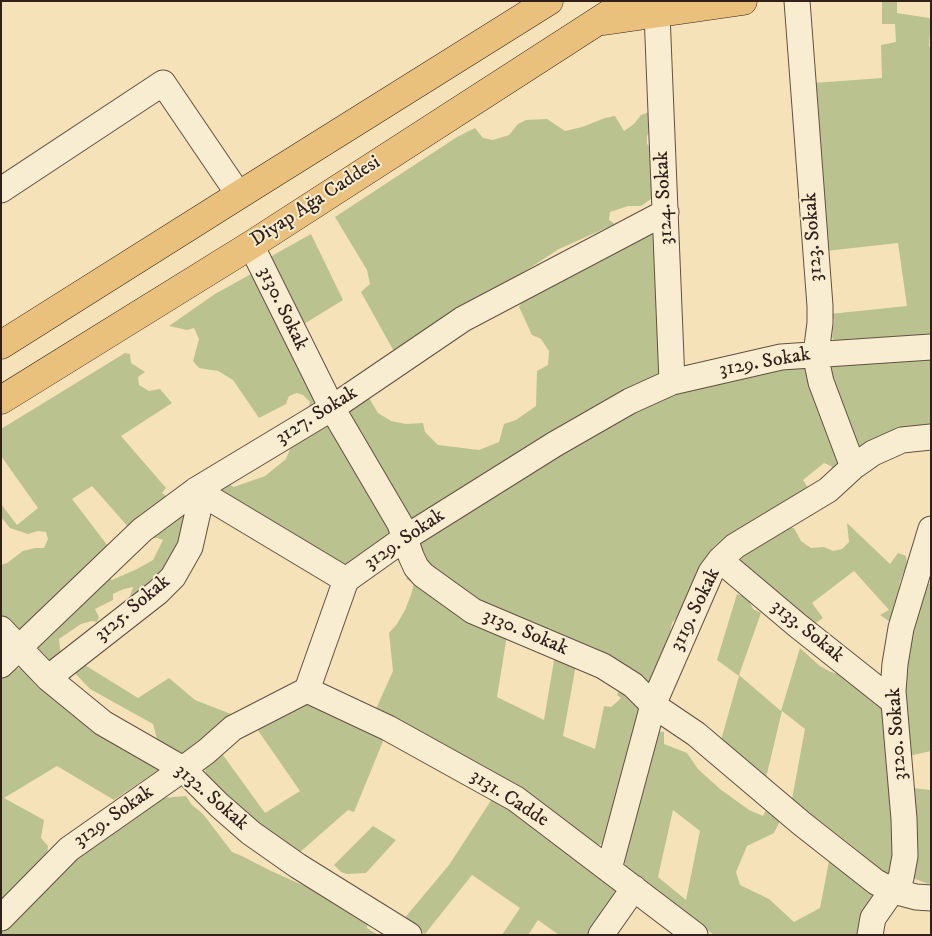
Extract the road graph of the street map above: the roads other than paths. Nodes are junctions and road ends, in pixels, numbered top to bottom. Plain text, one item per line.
1 (550, 1) edge
2 (629, 1) edge
3 (743, 1) edge
4 (797, 1) edge
5 (657, 14) junction
6 (595, 22) junction
7 (1, 190) edge
8 (239, 195) junction
9 (666, 212) junction
10 (250, 245) junction
11 (1, 345) edge
12 (931, 347) edge
13 (816, 354) junction
14 (672, 382) junction
15 (1, 400) edge
16 (332, 408) junction
17 (931, 437) edge
18 (853, 467) junction
19 (199, 492) junction
20 (931, 529) edge
21 (405, 538) junction
22 (720, 560) junction
23 (346, 580) junction
24 (1, 629) edge
25 (19, 648) junction
26 (1, 665) edge
27 (48, 678) junction
28 (307, 690) junction
29 (894, 702) junction
30 (652, 705) junction
31 (183, 769) junction
32 (609, 869) junction
33 (634, 888) junction
34 (893, 891) junction
35 (931, 898) edge
36 (1, 918) edge
37 (409, 935) edge
38 (601, 935) edge
39 (695, 935) edge
40 (870, 935) edge

1 - 8 main road
2 - 6 main road, Diyap Ağa Caddesi
3 - 5 main road
4 - 13 street, 3123. Sokak
5 - 6 main road
5 - 9 street, 3124. Sokak
6 - 10 main road, Diyap Ağa Caddesi
7 - 8 street
8 - 11 main road
9 - 14 street, 3124. Sokak
9 - 16 street, 3127. Sokak
10 - 15 main road, Diyap Ağa Caddesi
10 - 16 street, 3130. Sokak
12 - 13 street, 3129. Sokak
13 - 14 street, 3129. Sokak
13 - 18 street, 3123. Sokak
14 - 21 street, 3129. Sokak
16 - 19 street, 3127. Sokak
16 - 21 street, 3130. Sokak
17 - 18 street, 3119. Sokak
18 - 22 street, 3119. Sokak
19 - 23 street
19 - 25 street, 3127. Sokak
19 - 27 street, 3125. Sokak
20 - 29 street, 3120. Sokak
21 - 23 street, 3129. Sokak
21 - 30 street, 3130. Sokak
22 - 29 street, 3133. Sokak
22 - 30 street, 3119. Sokak
23 - 28 street, 3129. Sokak
24 - 25 street, 3132. Sokak
25 - 26 street, 3127. Sokak
25 - 27 street, 3132. Sokak
27 - 31 street, 3132. Sokak
28 - 31 street, 3129. Sokak
28 - 32 street, 3131. Cadde
29 - 34 street, 3120. Sokak
30 - 32 street, 3119. Sokak
30 - 34 street, 3130. Sokak
31 - 36 street, 3129. Sokak
31 - 37 street, 3132. Sokak
32 - 33 street, 3131. Cadde
33 - 38 street
33 - 39 street, 3131. Cadde
34 - 35 street, 3130. Sokak
34 - 40 street, 3120. Sokak

